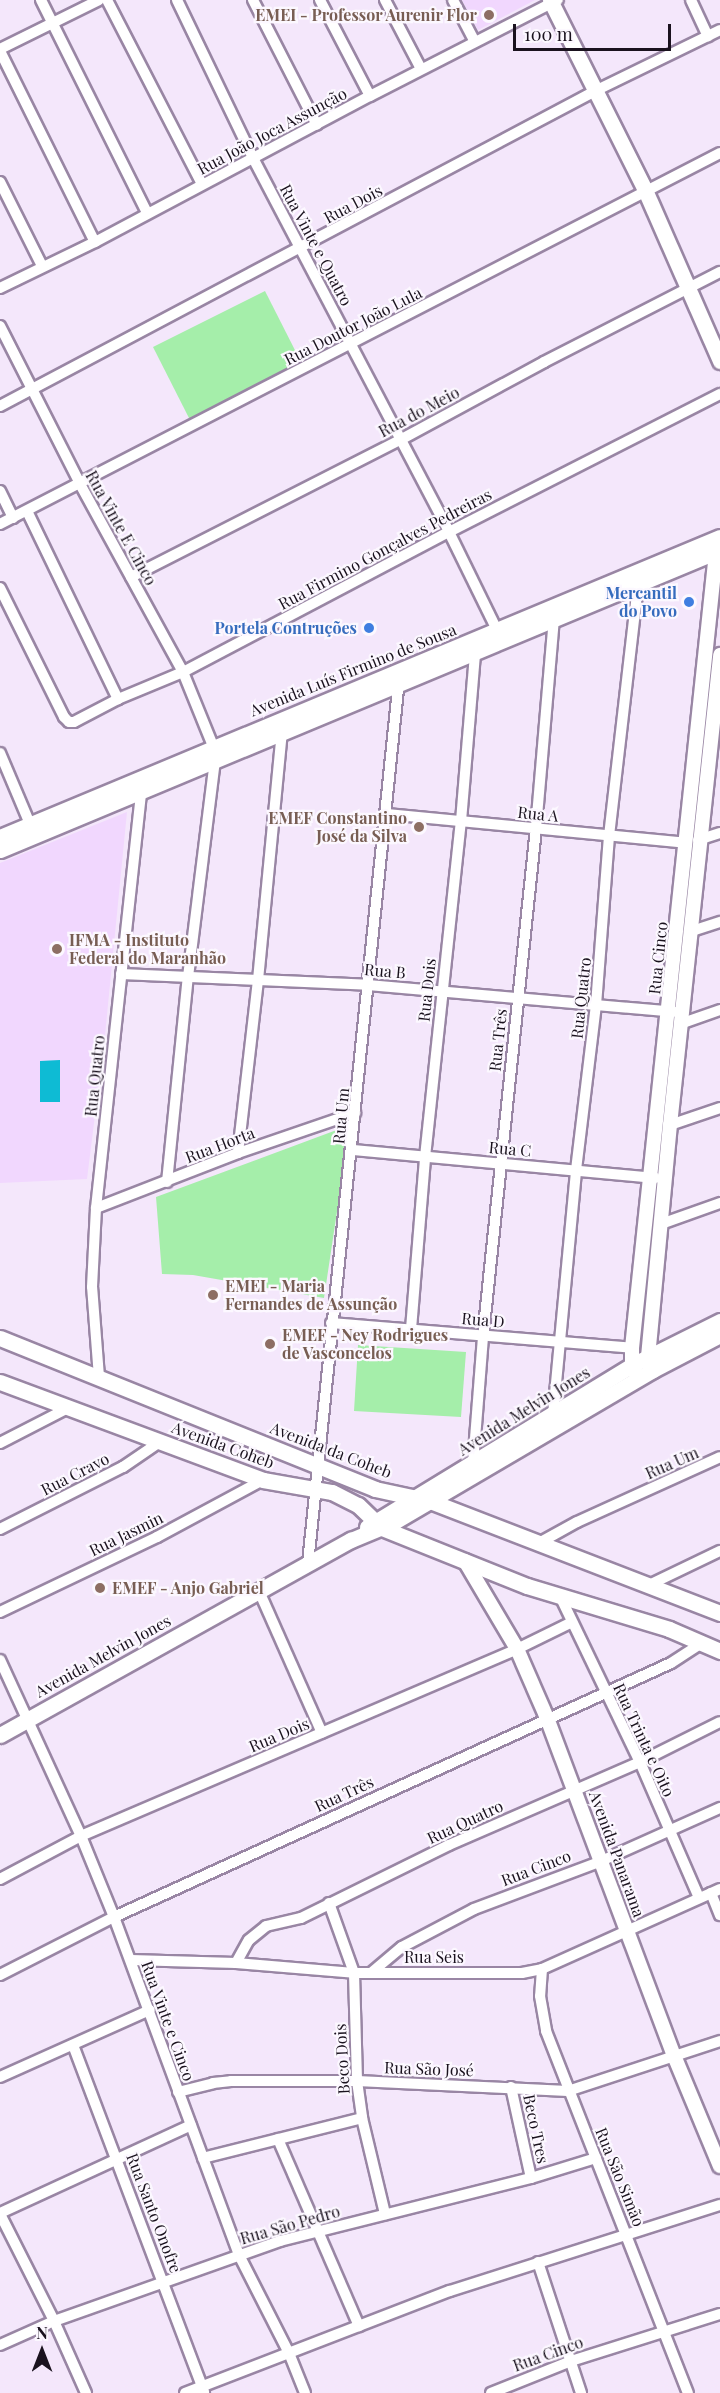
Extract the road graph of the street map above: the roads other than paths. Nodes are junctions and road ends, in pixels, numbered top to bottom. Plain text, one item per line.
1 (40, 0) edge
2 (99, 0) edge
3 (107, 0) edge
4 (177, 0) edge
5 (253, 0) edge
6 (320, 0) edge
7 (385, 0) edge
8 (453, 0) edge
9 (691, 0) edge
10 (553, 1) edge
11 (52, 23) junction
12 (720, 30) edge
13 (708, 36) junction
14 (475, 42) junction
15 (0, 50) edge
16 (421, 69) junction
17 (597, 90) junction
18 (370, 96) junction
19 (316, 126) junction
20 (720, 153) edge
21 (253, 158) junction
22 (0, 182) edge
23 (202, 184) junction
24 (645, 190) junction
25 (147, 213) junction
26 (95, 242) junction
27 (300, 249) junction
28 (42, 266) junction
29 (720, 272) edge
30 (688, 287) junction
31 (0, 288) edge
32 (0, 326) edge
33 (350, 344) junction
34 (720, 361) edge
35 (32, 390) junction
36 (720, 394) edge
37 (0, 406) edge
38 (400, 440) junction
39 (80, 484) junction
40 (0, 491) edge
41 (27, 511) junction
42 (13, 518) junction
43 (0, 524) edge
44 (449, 532) junction
45 (718, 544) edge
46 (130, 577) junction
47 (638, 584) junction
48 (619, 586) junction
49 (0, 588) edge
50 (554, 620) junction
51 (497, 630) junction
52 (475, 653) junction
53 (720, 655) edge
54 (183, 672) junction
55 (400, 678) junction
56 (118, 699) junction
57 (282, 731) junction
58 (715, 741) edge
59 (0, 753) edge
60 (214, 753) junction
61 (142, 785) junction
62 (387, 814) junction
63 (461, 821) junction
64 (30, 824) junction
65 (536, 828) junction
66 (720, 833) edge
67 (609, 836) junction
68 (11, 837) edge
69 (692, 842) junction
70 (0, 850) edge
71 (720, 922) edge
72 (689, 932) junction
73 (121, 974) junction
74 (188, 976) junction
75 (258, 980) junction
76 (368, 985) junction
77 (442, 991) junction
78 (518, 998) junction
79 (596, 1005) junction
80 (720, 1011) edge
81 (677, 1016) junction
82 (720, 1108) edge
83 (356, 1113) junction
84 (670, 1125) junction
85 (353, 1150) junction
86 (238, 1153) junction
87 (425, 1157) junction
88 (500, 1164) junction
89 (576, 1170) junction
90 (658, 1178) junction
91 (166, 1182) junction
92 (720, 1203) edge
93 (96, 1208) junction
94 (661, 1224) junction
95 (720, 1321) edge
96 (331, 1323) junction
97 (411, 1329) junction
98 (483, 1335) junction
99 (720, 1335) edge
100 (0, 1338) edge
101 (561, 1342) junction
102 (632, 1348) junction
103 (651, 1364) junction
104 (635, 1372) junction
105 (99, 1377) junction
106 (0, 1382) edge
107 (70, 1407) junction
108 (553, 1415) junction
109 (160, 1442) junction
110 (0, 1443) edge
111 (720, 1457) edge
112 (473, 1464) junction
113 (318, 1466) junction
114 (263, 1480) junction
115 (316, 1488) junction
116 (415, 1497) junction
117 (430, 1501) junction
118 (379, 1524) junction
119 (0, 1529) edge
120 (539, 1543) junction
121 (720, 1551) edge
122 (465, 1561) junction
123 (308, 1563) junction
124 (649, 1585) junction
125 (259, 1591) junction
126 (560, 1596) junction
127 (0, 1611) edge
128 (720, 1613) edge
129 (573, 1622) junction
130 (702, 1643) junction
131 (517, 1649) junction
132 (720, 1651) edge
133 (0, 1660) edge
134 (605, 1694) junction
135 (546, 1718) junction
136 (26, 1719) junction
137 (720, 1722) edge
138 (322, 1733) junction
139 (0, 1735) edge
140 (640, 1762) junction
141 (575, 1788) junction
142 (720, 1808) edge
143 (670, 1832) junction
144 (81, 1836) junction
145 (599, 1862) junction
146 (0, 1879) edge
147 (716, 1891) edge
148 (699, 1898) junction
149 (329, 1903) junction
150 (720, 1915) edge
151 (114, 1917) junction
152 (628, 1932) junction
153 (131, 1960) junction
154 (236, 1963) junction
155 (542, 1969) junction
156 (372, 1972) junction
157 (354, 1973) junction
158 (0, 1975) edge
159 (150, 2010) junction
160 (720, 2041) edge
161 (73, 2045) junction
162 (675, 2058) junction
163 (0, 2077) edge
164 (357, 2081) junction
165 (511, 2087) junction
166 (568, 2091) junction
167 (178, 2092) junction
168 (362, 2118) junction
169 (191, 2125) junction
170 (278, 2139) junction
171 (203, 2158) junction
172 (596, 2158) junction
173 (117, 2159) junction
174 (720, 2166) edge
175 (531, 2178) junction
176 (720, 2205) edge
177 (0, 2214) edge
178 (385, 2214) junction
179 (318, 2230) junction
180 (627, 2237) junction
181 (238, 2255) junction
182 (538, 2262) junction
183 (164, 2281) junction
184 (720, 2314) edge
185 (54, 2321) junction
186 (359, 2326) junction
187 (663, 2334) junction
188 (0, 2344) edge
189 (289, 2353) junction
190 (571, 2361) junction
191 (203, 2390) edge
192 (86, 2393) edge
193 (184, 2393) edge
194 (306, 2393) edge
195 (491, 2393) edge
196 (581, 2393) edge
197 (688, 2393) edge

1 - 11 street
2 - 11 street
3 - 23 street
4 - 21 street, Rua Vinte e Quatro
5 - 19 street
6 - 18 street
7 - 16 street
8 - 14 street
9 - 13 street
10 - 14 street, Rua João Joca Assunção
10 - 17 main road
11 - 15 street
11 - 25 street
12 - 13 street, Rua Dois
13 - 17 street, Rua Dois
14 - 16 street, Rua João Joca Assunção
15 - 26 street
16 - 18 street, Rua João Joca Assunção
17 - 24 main road
17 - 27 street, Rua Dois
18 - 19 street, Rua João Joca Assunção
19 - 21 street, Rua João Joca Assunção
20 - 24 street, Rua Doutor João Lula
21 - 23 street, Rua João Joca Assunção
21 - 27 street, Rua Vinte e Quatro
22 - 28 street
23 - 25 street, Rua João Joca Assunção
24 - 30 main road
24 - 33 street, Rua Doutor João Lula
25 - 26 street, Rua João Joca Assunção
26 - 28 street, Rua João Joca Assunção
27 - 33 street, Rua Vinte e Quatro
27 - 35 street, Rua Dois
28 - 31 street, Rua João Joca Assunção
29 - 30 street, Rua do Meio
30 - 34 main road
30 - 38 street, Rua do Meio
32 - 35 street, Rua Vinte E Cinco
33 - 38 street, Rua Vinte e Quatro
33 - 39 street, Rua Doutor João Lula
35 - 37 street, Rua Dois
35 - 39 street, Rua Vinte E Cinco
36 - 44 street, Rua Firmino Gonçalves Pedreiras
38 - 44 street, Rua Vinte e Quatro
38 - 46 street, Rua do Meio
39 - 41 street, Rua Doutor João Lula
39 - 46 street, Rua Vinte E Cinco
40 - 42 street
41 - 42 street, Rua Doutor João Lula
41 - 56 street
42 - 43 street, Rua Doutor João Lula
44 - 51 street, Rua Vinte e Quatro
44 - 54 street, Rua Firmino Gonçalves Pedreiras
45 - 47 main road, Avenida Luís Firmino de Sousa
45 - 48 main road, Avenida Luís Firmino de Sousa
45 - 69 street, Rua Cinco
46 - 54 street, Rua Vinte E Cinco
47 - 48 main road, Avenida Luís Firmino de Sousa
47 - 67 street, Rua Quatro
48 - 50 main road, Avenida Luís Firmino de Sousa
48 - 51 main road, Avenida Luís Firmino de Sousa
49 - 56 street, Rua Firmino Gonçalves Pedreiras
50 - 52 main road, Avenida Luís Firmino de Sousa
50 - 65 street, Rua Três
51 - 55 main road, Avenida Luís Firmino de Sousa
52 - 55 main road, Avenida Luís Firmino de Sousa
52 - 63 street, Rua Dois
53 - 58 street, Rua Cinco
54 - 56 street, Rua Firmino Gonçalves Pedreiras
54 - 60 street, Rua Vinte E Cinco
55 - 57 main road, Avenida Luís Firmino de Sousa
55 - 60 main road, Avenida Luís Firmino de Sousa
55 - 62 street, Rua Um
57 - 60 main road, Avenida Luís Firmino de Sousa
57 - 75 street
58 - 69 street, Rua Cinco
59 - 64 street
60 - 61 main road, Avenida Luís Firmino de Sousa
60 - 74 street
61 - 64 main road, Avenida Luís Firmino de Sousa
61 - 68 main road, Avenida Luís Firmino de Sousa
61 - 73 street, Rua Quatro
62 - 63 street, Rua A
62 - 76 street, Rua Um
63 - 65 street, Rua A
63 - 77 street, Rua Dois
64 - 68 main road, Avenida Luís Firmino de Sousa
65 - 67 street, Rua A
65 - 78 street, Rua Três
66 - 69 street
67 - 69 street, Rua A
67 - 79 street, Rua Quatro
68 - 70 main road, Avenida Luís Firmino de Sousa
69 - 72 street, Rua Cinco
69 - 81 street, Rua Cinco
71 - 72 street
72 - 81 street, Rua Cinco
73 - 74 street, Rua B
73 - 93 street, Rua Quatro
74 - 75 street, Rua B
74 - 91 street
75 - 76 street, Rua B
75 - 86 street
76 - 77 street, Rua B
76 - 83 street, Rua Um
77 - 78 street, Rua B
77 - 87 street, Rua Dois
78 - 79 street, Rua B
78 - 88 street, Rua Três
79 - 81 street, Rua B
79 - 89 street, Rua Quatro
80 - 81 street
81 - 84 street, Rua Cinco
81 - 90 street, Rua Cinco
82 - 84 street
83 - 85 street, Rua Um
83 - 86 street, Rua Horta
84 - 90 street, Rua Cinco
85 - 87 street, Rua C
85 - 96 street, Rua Um
86 - 91 street, Rua Horta
87 - 88 street, Rua C
87 - 97 street, Rua Dois
88 - 89 street, Rua C
88 - 98 street, Rua Três
89 - 90 street, Rua C
89 - 101 street, Rua Quatro
90 - 94 street, Rua Cinco
90 - 102 street, Rua Cinco
91 - 93 street, Rua Horta
92 - 94 street
93 - 105 street, Rua Quatro
94 - 103 street, Rua Cinco
95 - 103 main road, Avenida Melvin Jones
96 - 97 street, Rua D
96 - 113 street, Rua Um
97 - 98 street, Rua D
98 - 101 street, Rua D
98 - 112 street, Rua Três
99 - 103 main road, Avenida Melvin Jones
100 - 105 main road, Avenida da Coheb
101 - 102 street, Rua D
101 - 108 street, Rua Quatro
102 - 104 street, Rua Cinco
103 - 104 main road, Avenida Melvin Jones
104 - 108 main road, Avenida Melvin Jones
104 - 117 main road, Avenida Melvin Jones
105 - 113 main road, Avenida da Coheb
106 - 107 main road, Avenida Coheb
107 - 109 main road, Avenida Coheb
107 - 110 street
108 - 112 main road, Avenida Melvin Jones
109 - 114 main road, Avenida Coheb
109 - 119 street, Rua Cravo
111 - 120 street, Rua Um
112 - 116 main road, Avenida Melvin Jones
113 - 115 street, Rua Um
113 - 116 main road, Avenida da Coheb
114 - 115 main road, Avenida Coheb
114 - 127 street, Rua Jasmin
115 - 118 main road, Avenida Coheb
115 - 123 street, Rua Um
116 - 117 main road, Avenida da Coheb
116 - 118 main road, Avenida Melvin Jones
117 - 118 main road, Avenida Melvin Jones
117 - 120 main road, Avenida da Coheb
118 - 122 main road, Avenida Coheb
118 - 123 main road, Avenida Melvin Jones
120 - 124 main road, Avenida da Coheb
121 - 124 street
122 - 126 main road, Avenida Coheb
122 - 131 street, Avenida Panarama
123 - 125 main road, Avenida Melvin Jones
124 - 128 main road, Avenida da Coheb
125 - 136 main road, Avenida Melvin Jones
125 - 138 street
126 - 129 street, Rua Trinta e Oito
126 - 130 main road
129 - 131 street, Rua Dois
129 - 134 street, Rua Trinta e Oito
130 - 132 main road
130 - 134 street, Rua Três
131 - 135 street, Avenida Panarama
131 - 138 street, Rua Dois
133 - 136 street, Rua Vinte e Cinco
134 - 135 street, Rua Três
134 - 140 street, Rua Trinta e Oito
135 - 141 street, Avenida Panarama
135 - 151 street, Rua Três
136 - 139 main road, Avenida Melvin Jones
136 - 144 street, Rua Vinte e Cinco
137 - 140 street, Rua Quatro
138 - 144 street, Rua Dois
140 - 141 street, Rua Quatro
140 - 143 street, Rua Trinta e Oito
141 - 145 street, Avenida Panarama
141 - 149 street, Rua Quatro
142 - 143 street, Rua Cinco
143 - 145 street, Rua Cinco
143 - 148 street, Rua Trinta e Oito
144 - 146 street, Rua Dois
144 - 151 street, Rua Vinte e Cinco
145 - 152 street, Avenida Panarama
145 - 156 street, Rua Cinco
147 - 148 street, Rua Seis
147 - 150 street
148 - 152 street, Rua Seis
149 - 154 street, Rua Quatro
149 - 157 street, Beco Dois
151 - 153 street, Rua Vinte e Cinco
151 - 158 street, Rua Três
152 - 155 street, Rua Seis
152 - 162 street, Avenida Panarama
153 - 154 street, Rua Seis
153 - 159 street, Rua Vinte e Cinco
154 - 157 street, Rua Seis
155 - 156 street, Rua Seis
155 - 166 street, Rua São Simão
156 - 157 street, Rua Seis
157 - 164 street, Beco Dois
159 - 161 street
159 - 167 street, Rua Vinte e Cinco
160 - 162 street, Rua São José
161 - 163 street
161 - 173 street, Rua Santo Onofre
162 - 166 street, Rua São José
162 - 174 street, Avenida Panarama
164 - 165 street, Rua São José
164 - 167 street, Rua São José
164 - 168 street, Beco Dois
165 - 166 street, Rua São José
165 - 175 street, Beco Tres
166 - 172 street, Rua São Simão
167 - 169 street, Rua Vinte e Cinco
168 - 170 street
168 - 178 street, Beco Dois
169 - 171 street, Rua Vinte e Cinco
169 - 173 street
170 - 171 street
170 - 179 street
171 - 181 street, Rua Vinte e Cinco
172 - 175 street, Rua São Pedro
172 - 180 street, Rua São Simão
173 - 177 street
173 - 183 street, Rua Santo Onofre
175 - 178 street, Rua São Pedro
176 - 180 street
177 - 185 street
178 - 179 street, Rua São Pedro
179 - 181 street, Rua São Pedro
179 - 186 street
180 - 182 street
180 - 187 street, Rua São Simão
181 - 183 street, Rua São Pedro
181 - 189 street, Rua Vinte e Cinco
182 - 186 street
182 - 190 street
183 - 185 street, Rua São Pedro
183 - 191 street, Rua Santo Onofre
184 - 187 street, Rua Cinco
185 - 188 street, Rua São Pedro
185 - 192 street
186 - 189 street
187 - 190 street, Rua Cinco
187 - 197 street, Rua São Simão
189 - 191 street
189 - 194 street, Rua Vinte e Cinco
190 - 195 street, Rua Cinco
190 - 196 street
191 - 193 street

